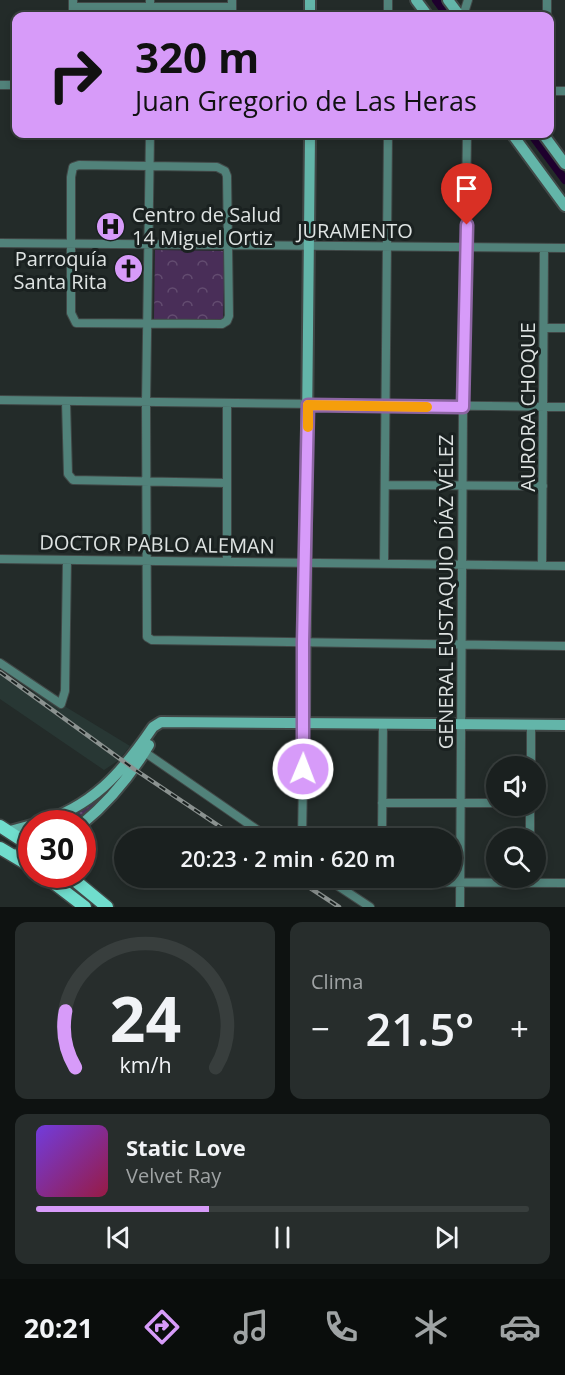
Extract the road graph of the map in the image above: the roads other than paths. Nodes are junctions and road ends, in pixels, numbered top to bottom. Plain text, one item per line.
1 (448, 0) edge
2 (232, 3) edge
3 (73, 4) edge
4 (150, 8) edge
5 (458, 12) edge
6 (150, 138) edge
7 (310, 138) edge
8 (388, 138) edge
9 (467, 138) edge
10 (515, 138) edge
11 (546, 138) edge
12 (565, 164) edge
13 (151, 166) junction
14 (565, 206) edge
15 (0, 243) edge
16 (71, 244) junction
17 (150, 245) junction
18 (228, 246) junction
19 (309, 247) junction
20 (388, 247) junction
21 (467, 248) junction
22 (544, 248) junction
23 (565, 248) edge
24 (147, 324) junction
25 (544, 328) junction
26 (565, 328) edge
27 (0, 400) edge
28 (66, 402) junction
29 (146, 403) junction
30 (227, 404) junction
31 (308, 405) junction
32 (385, 406) junction
33 (463, 407) junction
34 (543, 407) junction
35 (565, 407) edge
36 (147, 481) junction
37 (226, 483) junction
38 (385, 485) junction
39 (462, 486) junction
40 (543, 486) junction
41 (0, 559) edge
42 (67, 561) junction
43 (147, 562) junction
44 (227, 562) junction
45 (305, 562) junction
46 (384, 564) junction
47 (462, 565) junction
48 (542, 565) junction
49 (565, 566) edge
50 (303, 643) junction
51 (462, 644) junction
52 (565, 646) edge
53 (0, 663) edge
54 (304, 722) junction
55 (382, 724) junction
56 (460, 724) junction
57 (531, 725) junction
58 (565, 725) edge
59 (142, 750) junction
60 (531, 756) edge
61 (486, 802) edge
62 (382, 803) junction
63 (460, 803) junction
64 (71, 810) edge
65 (96, 810) edge
66 (255, 828) edge
67 (302, 828) edge
68 (382, 828) edge
69 (460, 828) edge
70 (5, 829) edge
71 (18, 839) edge
72 (4, 852) edge
73 (18, 860) edge
74 (546, 881) edge
75 (486, 882) edge
76 (462, 883) edge
77 (565, 883) edge
78 (60, 888) edge
79 (80, 888) edge
80 (342, 888) edge
81 (460, 888) edge
82 (94, 903) edge
83 (85, 907) edge
84 (107, 907) edge
85 (370, 907) edge
86 (460, 907) edge

1 - 5 street
2 - 4 street
3 - 4 street
6 - 13 street
7 - 19 street
8 - 20 street
9 - 21 street, GENERAL EUSTAQUIO DÍAZ VÉLEZ
10 - 14 street
11 - 12 street
13 - 16 street
13 - 17 street
13 - 18 street
15 - 16 street, JURAMENTO
16 - 17 street, JURAMENTO
16 - 24 street
17 - 18 street, JURAMENTO
17 - 24 street
18 - 19 street, JURAMENTO
18 - 24 street
19 - 20 street, JURAMENTO
19 - 31 street
20 - 21 street, JURAMENTO
20 - 32 street
21 - 22 street, JURAMENTO
21 - 33 street, GENERAL EUSTAQUIO DÍAZ VÉLEZ
22 - 23 street, JURAMENTO
22 - 25 street, AURORA CHOQUE
24 - 29 street
25 - 26 street
25 - 34 street, AURORA CHOQUE
27 - 28 street
28 - 29 street
28 - 36 street
29 - 30 street
29 - 36 street
30 - 31 street
30 - 37 street
31 - 32 street
31 - 45 street
32 - 33 street
32 - 38 street
33 - 34 street
33 - 39 street, GENERAL EUSTAQUIO DÍAZ VÉLEZ
34 - 35 street
34 - 40 street, AURORA CHOQUE
36 - 37 street
36 - 43 street
37 - 44 street
38 - 39 street
38 - 46 street
39 - 40 street
39 - 47 street, GENERAL EUSTAQUIO DÍAZ VÉLEZ
40 - 48 street, AURORA CHOQUE
41 - 42 street, DOCTOR PABLO ALEMAN
42 - 43 street, DOCTOR PABLO ALEMAN
42 - 53 street
43 - 44 street, DOCTOR PABLO ALEMAN
43 - 50 street
44 - 45 street, DOCTOR PABLO ALEMAN
45 - 46 street, DOCTOR PABLO ALEMAN
45 - 50 street
46 - 47 street, DOCTOR PABLO ALEMAN
47 - 48 street, DOCTOR PABLO ALEMAN
47 - 51 street, GENERAL EUSTAQUIO DÍAZ VÉLEZ
48 - 49 street, DOCTOR PABLO ALEMAN
50 - 51 street
50 - 54 street
51 - 52 street
51 - 56 street, GENERAL EUSTAQUIO DÍAZ VÉLEZ
54 - 55 street
54 - 59 street
54 - 67 street
55 - 56 street
55 - 62 street
56 - 57 street
56 - 63 street, GENERAL EUSTAQUIO DÍAZ VÉLEZ
57 - 58 street
57 - 60 street
59 - 64 street
59 - 65 street
59 - 66 street
61 - 63 street
62 - 63 street
62 - 68 street
63 - 69 street, GENERAL EUSTAQUIO DÍAZ VÉLEZ
70 - 71 main road
72 - 73 main road
74 - 77 street
75 - 76 street
78 - 83 main road
79 - 82 main road
80 - 85 street
81 - 86 street, GENERAL EUSTAQUIO DÍAZ VÉLEZ
82 - 84 main road

